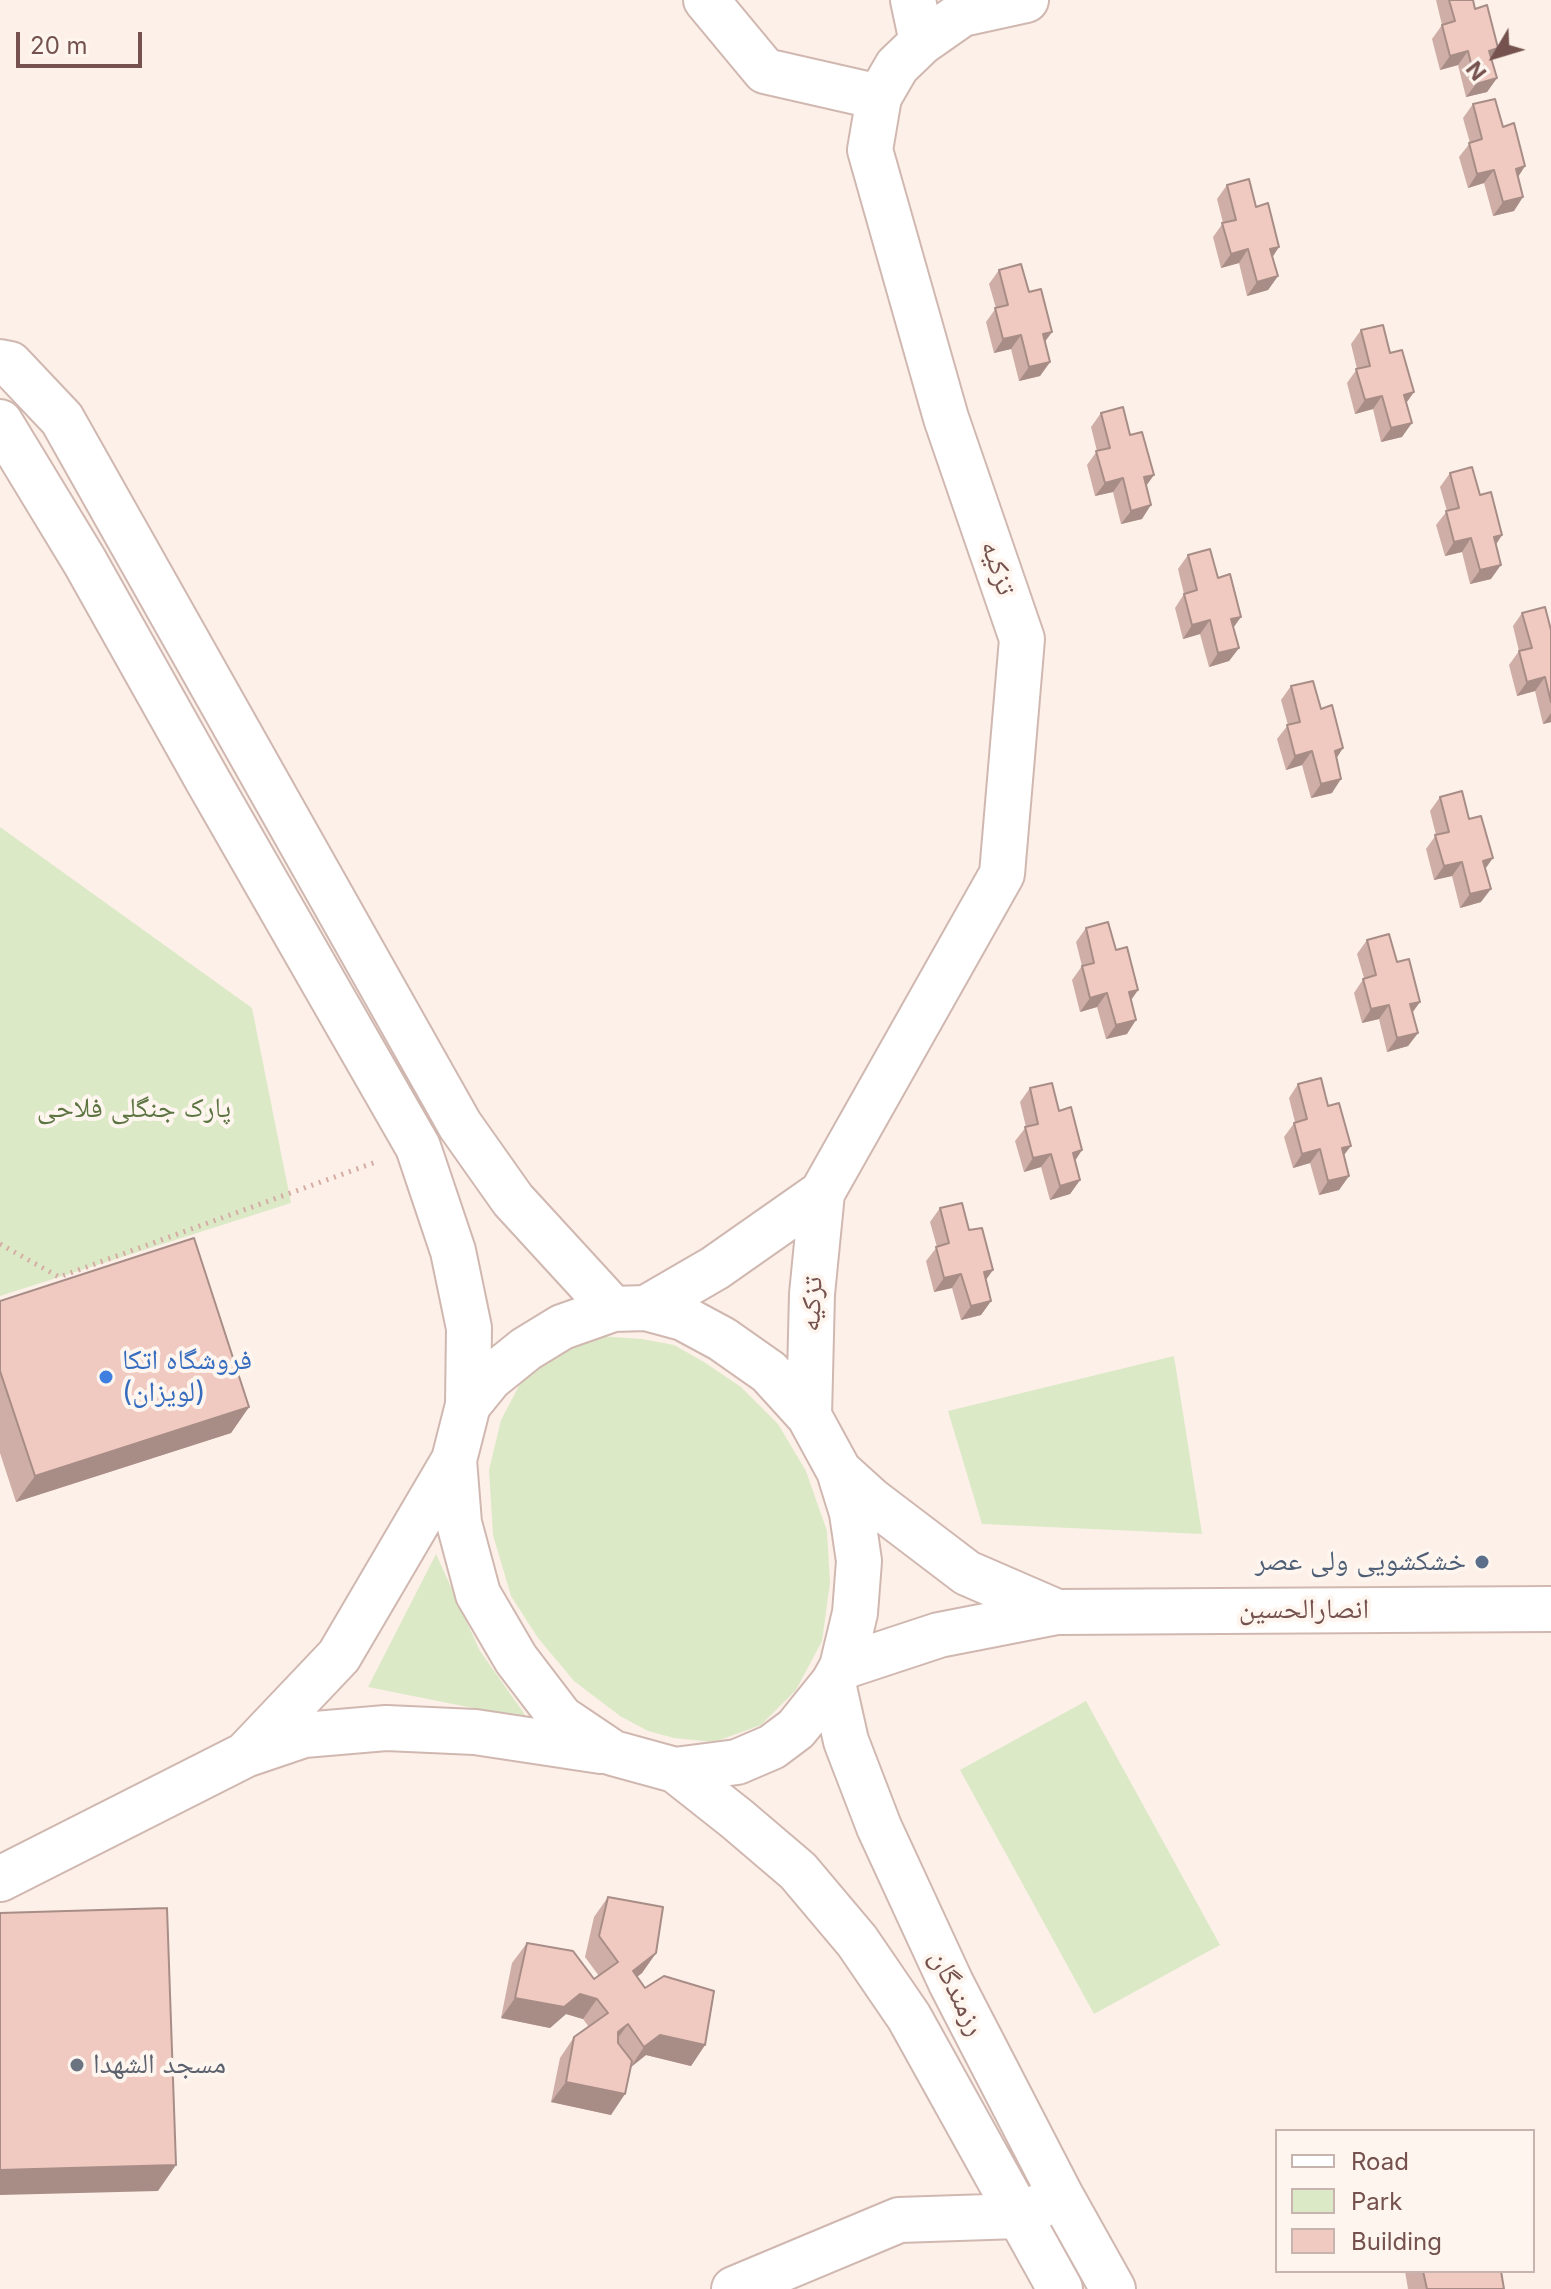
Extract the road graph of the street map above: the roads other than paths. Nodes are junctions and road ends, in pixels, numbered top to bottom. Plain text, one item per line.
1 (706, 0) edge
2 (1026, 0) edge
3 (918, 21) edge
4 (879, 97) junction
5 (0, 362) edge
6 (0, 422) edge
7 (460, 1125) junction
8 (418, 1147) junction
9 (822, 1193) junction
10 (629, 1309) junction
11 (468, 1405) junction
12 (809, 1416) junction
13 (454, 1460) junction
14 (839, 1471) junction
15 (1551, 1609) edge
16 (1057, 1612) junction
17 (838, 1675) junction
18 (613, 1753) junction
19 (245, 1755) junction
20 (675, 1770) junction
21 (0, 1879) edge
22 (1061, 2196) junction
23 (1018, 2216) junction
24 (734, 2289) edge
25 (1060, 2289) edge
26 (1113, 2289) edge

1 - 4 street
2 - 3 street, تزکیه
3 - 4 street, تزکیه
4 - 9 street, تزکیه
5 - 7 street
6 - 8 street
7 - 8 street
7 - 10 street
8 - 11 street
9 - 10 street, تزکیه
9 - 12 street, تزکیه
10 - 11 street, تزکیه
10 - 12 street
11 - 13 street
12 - 14 street
13 - 18 street
13 - 19 street
14 - 16 street
14 - 17 street
15 - 16 street, انصارالحسین
16 - 17 street
17 - 20 street
17 - 22 street, رزمندگان
18 - 19 street
18 - 20 street
19 - 21 street
20 - 23 street, رزمندگان
22 - 23 street
22 - 26 street, رزمندگان
23 - 24 street
23 - 25 street, رزمندگان

